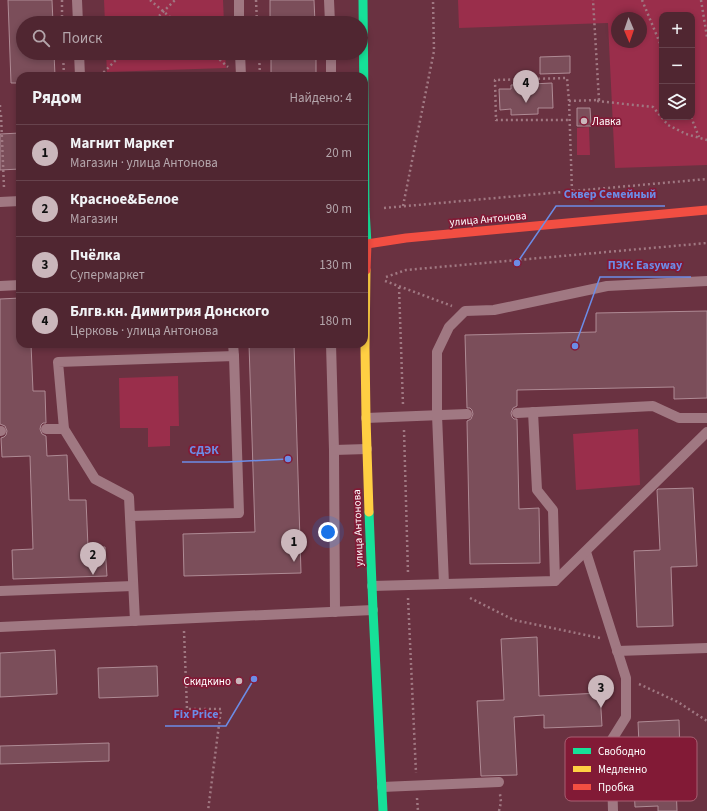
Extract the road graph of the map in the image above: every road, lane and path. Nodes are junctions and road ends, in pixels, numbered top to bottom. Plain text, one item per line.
1 (62, 0) edge
2 (77, 0) edge
3 (150, 0) edge
4 (175, 0) edge
5 (239, 0) edge
6 (256, 0) edge
7 (329, 0) edge
8 (363, 0) edge
9 (433, 0) edge
10 (594, 0) edge
11 (642, 0) edge
12 (701, 0) edge
13 (164, 12) junction
14 (62, 16) edge
15 (78, 16) edge
16 (160, 16) edge
17 (169, 16) edge
18 (239, 16) edge
19 (257, 16) edge
20 (330, 16) edge
21 (363, 16) edge
22 (707, 37) edge
23 (659, 41) edge
24 (63, 60) edge
25 (79, 60) edge
26 (116, 60) edge
27 (220, 60) edge
28 (239, 60) edge
29 (259, 60) edge
30 (331, 60) edge
31 (364, 60) edge
32 (64, 72) edge
33 (80, 72) edge
34 (104, 72) edge
35 (235, 72) edge
36 (237, 72) edge
37 (260, 72) edge
38 (331, 72) edge
39 (364, 72) edge
40 (590, 100) junction
41 (569, 101) junction
42 (0, 105) edge
43 (0, 115) edge
44 (570, 120) junction
45 (692, 120) edge
46 (700, 138) junction
47 (707, 140) edge
48 (707, 179) edge
49 (4, 191) dead end
50 (572, 191) junction
51 (16, 201) edge
52 (0, 202) edge
53 (403, 206) junction
54 (368, 209) edge
55 (707, 210) edge
56 (707, 243) edge
57 (368, 244) edge
58 (368, 279) edge
59 (379, 279) junction
60 (707, 281) edge
61 (16, 285) edge
62 (0, 286) edge
63 (399, 286) junction
64 (465, 311) junction
65 (233, 348) edge
66 (331, 348) edge
67 (364, 348) edge
68 (234, 356) junction
69 (533, 412) junction
70 (517, 413) dead end
71 (467, 414) dead end
72 (437, 415) junction
73 (404, 417) junction
74 (366, 418) junction
75 (707, 418) edge
76 (46, 429) dead end
77 (64, 429) junction
78 (707, 432) edge
79 (367, 449) junction
80 (334, 450) junction
81 (130, 516) junction
82 (586, 552) junction
83 (555, 581) junction
84 (444, 584) junction
85 (408, 585) junction
86 (133, 586) junction
87 (372, 586) junction
88 (0, 591) edge
89 (465, 595) dead end
90 (373, 610) junction
91 (335, 612) junction
92 (184, 618) junction
93 (135, 620) junction
94 (0, 627) edge
95 (614, 641) junction
96 (707, 648) edge
97 (618, 651) junction
98 (626, 678) junction
99 (707, 721) edge
100 (614, 737) edge
101 (499, 782) dead end
102 (417, 786) junction
103 (382, 787) junction
104 (613, 801) edge
105 (208, 811) edge
106 (383, 811) edge
107 (418, 811) edge
108 (613, 811) edge

1 - 14 path
2 - 15 lane
3 - 13 path
4 - 13 path
5 - 18 lane
6 - 19 path
7 - 20 lane
8 - 21 main road, улица Антонова
9 - 53 path
10 - 40 path
11 - 23 path
12 - 22 path
13 - 16 path
13 - 17 path
24 - 32 path
25 - 33 lane
26 - 34 path
27 - 35 path
28 - 36 lane
29 - 37 path
30 - 38 lane
31 - 39 main road, улица Антонова
40 - 41 path
40 - 46 path
41 - 44 path
41 - 44 path
42 - 43 path
43 - 49 path
44 - 50 path
45 - 46 path
46 - 47 path
48 - 50 path
50 - 53 path
51 - 52 lane
53 - 54 path
55 - 57 main road, улица Антонова
56 - 59 path
58 - 59 path
59 - 63 path
60 - 64 lane
61 - 62 lane
63 - 64 path
63 - 73 path
64 - 72 lane
65 - 68 lane
66 - 80 lane
67 - 74 main road, улица Антонова
68 - 77 lane
68 - 81 lane
69 - 70 lane
69 - 75 lane
69 - 83 lane
71 - 72 lane
72 - 73 lane
72 - 84 lane
73 - 74 lane
73 - 85 path
74 - 79 main road, улица Антонова
76 - 77 lane
77 - 81 lane
78 - 82 lane
79 - 80 lane
79 - 87 main road, улица Антонова
80 - 91 lane
81 - 86 lane
82 - 83 lane
82 - 95 lane
83 - 84 lane
84 - 85 lane
85 - 87 lane
85 - 102 path
86 - 88 lane
86 - 93 lane
87 - 90 main road, улица Антонова
89 - 95 path
90 - 91 lane
90 - 103 main road, улица Антонова
91 - 92 lane
92 - 93 lane
92 - 105 path
93 - 94 lane
95 - 97 lane
96 - 97 lane
97 - 98 lane
98 - 99 path
98 - 100 lane
101 - 102 lane
102 - 103 lane
102 - 107 path
103 - 106 main road, улица Антонова
104 - 108 lane

